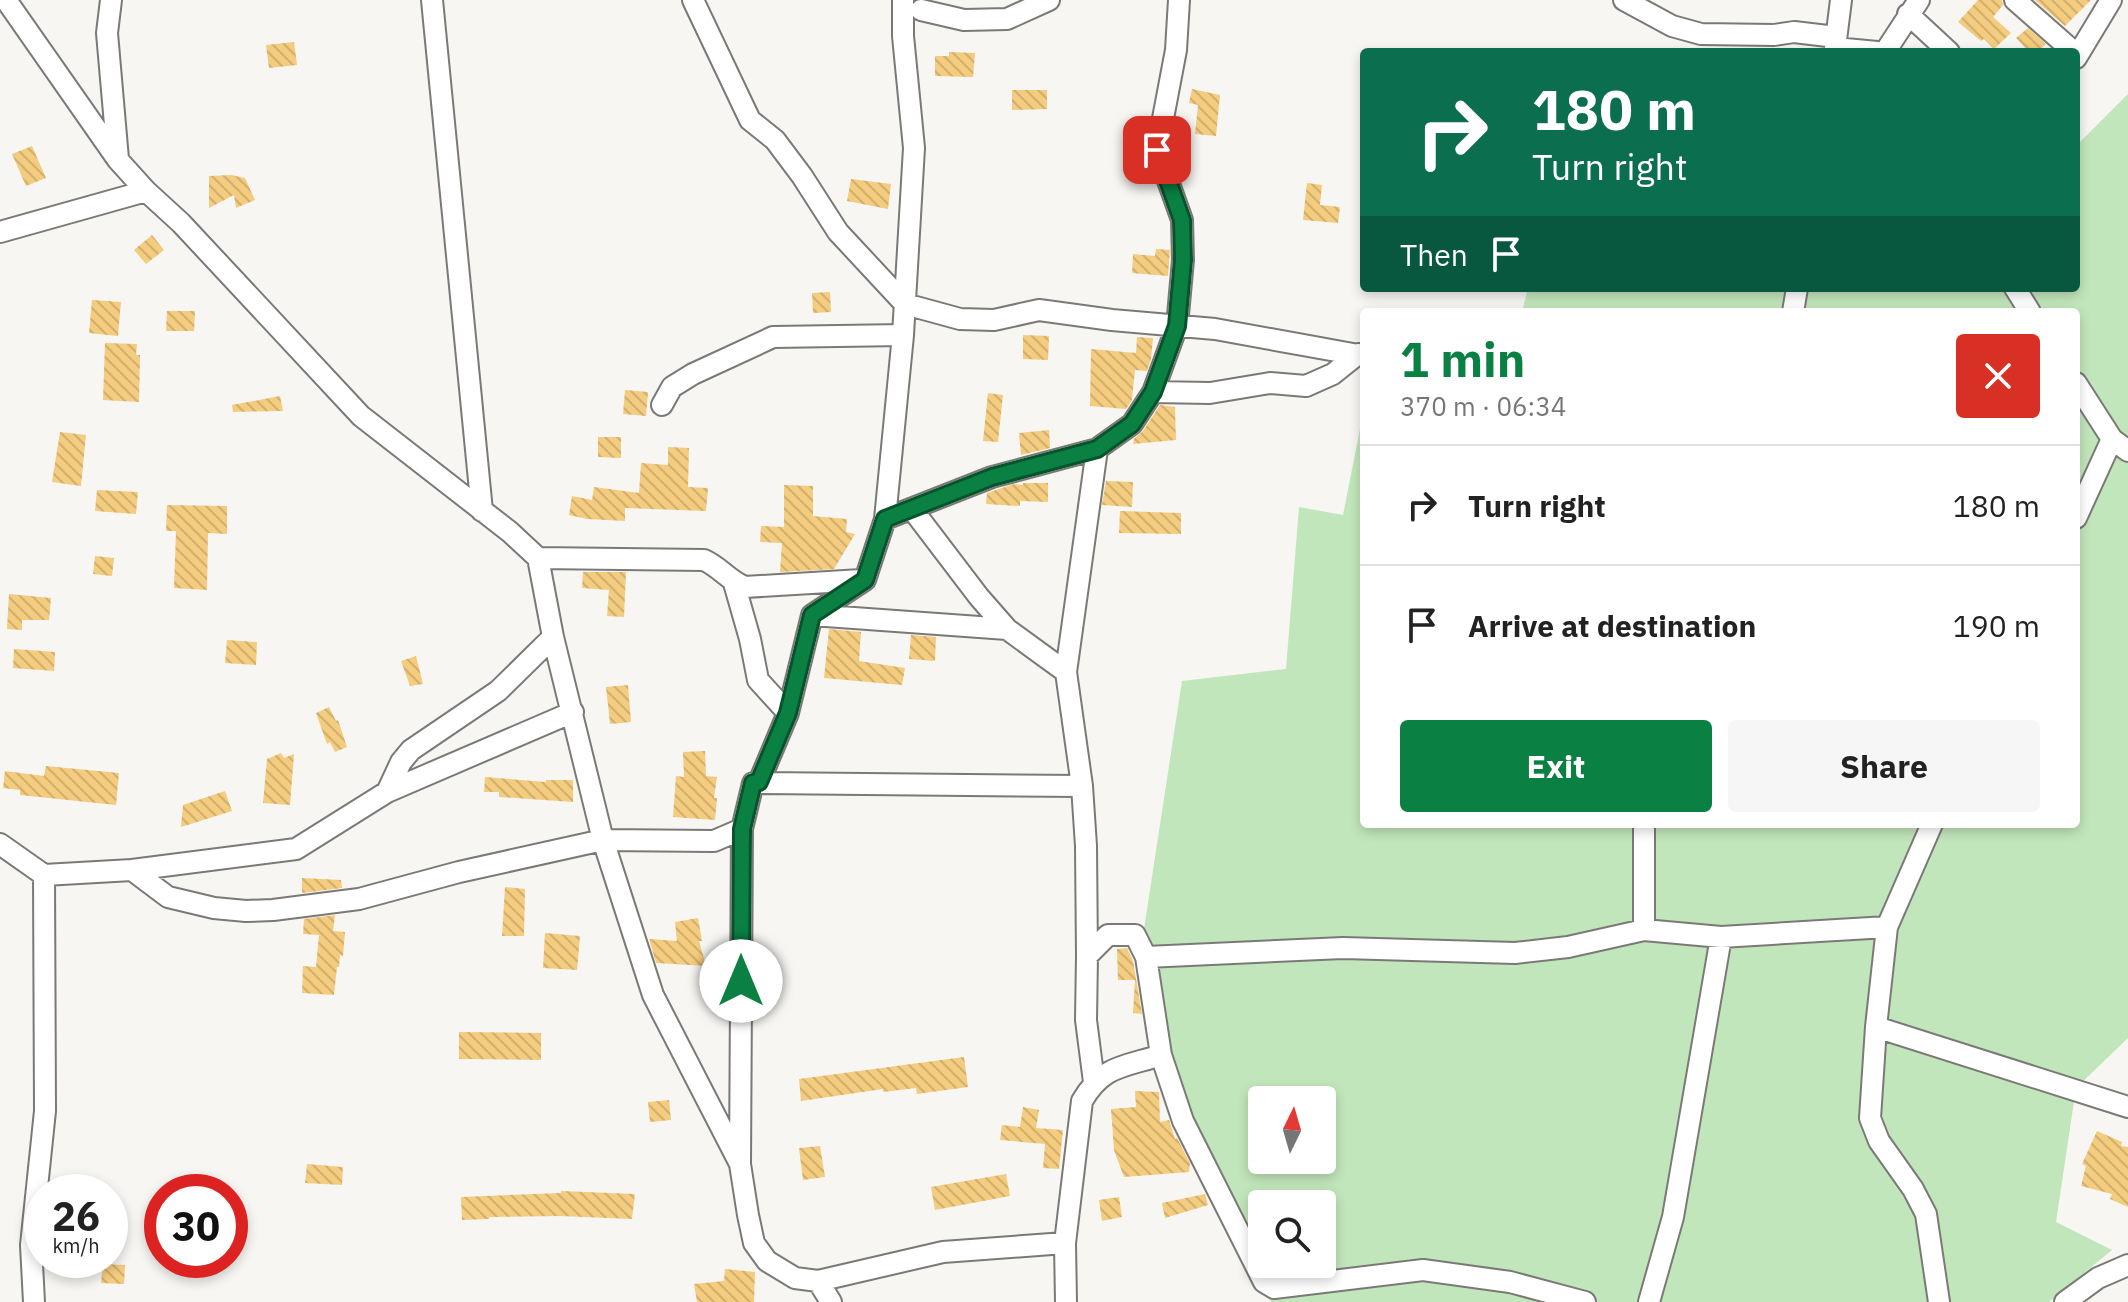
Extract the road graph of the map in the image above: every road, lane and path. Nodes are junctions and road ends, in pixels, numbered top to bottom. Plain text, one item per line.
1 (111, 0) edge
2 (432, 0) edge
3 (693, 0) edge
4 (1049, 0) edge
5 (1179, 0) edge
6 (1624, 0) edge
7 (1841, 0) edge
8 (2015, 0) edge
9 (2111, 0) edge
10 (11, 1) edge
11 (917, 3) edge
12 (1914, 7) edge
13 (1835, 45) edge
14 (1888, 48) edge
15 (1946, 48) edge
16 (2068, 48) edge
17 (2080, 49) edge
18 (118, 160) junction
19 (146, 191) junction
20 (0, 232) edge
21 (905, 304) junction
22 (1177, 326) junction
23 (903, 335) junction
24 (1360, 355) edge
25 (1360, 356) edge
26 (2080, 389) edge
27 (1153, 392) junction
28 (662, 405) dead end
29 (2120, 445) edge
30 (1097, 449) junction
31 (912, 509) junction
32 (482, 511) junction
33 (2080, 511) edge
34 (885, 519) junction
35 (538, 558) junction
36 (865, 580) junction
37 (734, 583) junction
38 (812, 615) junction
39 (1007, 629) junction
40 (553, 637) junction
41 (1066, 672) junction
42 (573, 712) junction
43 (788, 713) junction
44 (759, 782) junction
45 (1082, 786) junction
46 (387, 792) junction
47 (1644, 828) edge
48 (1930, 828) edge
49 (742, 829) junction
50 (603, 840) junction
51 (0, 844) edge
52 (132, 870) junction
53 (44, 875) junction
54 (1887, 927) junction
55 (1644, 930) junction
56 (1721, 937) junction
57 (1087, 956) junction
58 (1146, 957) junction
59 (1876, 1027) junction
60 (1161, 1055) junction
61 (1094, 1082) junction
62 (2128, 1107) edge
63 (740, 1164) junction
64 (1065, 1243) junction
65 (2128, 1265) edge
66 (818, 1281) junction
67 (34, 1302) edge
68 (831, 1302) edge
69 (1066, 1302) edge
70 (1585, 1302) edge
71 (1649, 1302) edge
72 (1939, 1302) edge
73 (2065, 1302) edge

1 - 18 street
2 - 32 street
3 - 21 street
4 - 11 street
5 - 22 street
6 - 13 street
7 - 13 street
8 - 16 street
9 - 17 street
10 - 18 street
11 - 21 street
12 - 14 street
12 - 15 street
18 - 19 street
19 - 20 street
19 - 32 street
21 - 22 street
21 - 23 street
22 - 24 street
22 - 27 street
23 - 28 street
23 - 34 street
25 - 27 street
26 - 29 street
27 - 30 street
29 - 33 street
30 - 31 street
30 - 41 street
31 - 34 street
31 - 39 street
32 - 35 street
34 - 36 street
35 - 37 street
35 - 40 street
36 - 37 street
36 - 38 street
37 - 43 street
38 - 39 street
38 - 43 street
39 - 41 street
40 - 42 street
40 - 46 street
41 - 45 street
42 - 46 street
42 - 50 street
43 - 44 street
44 - 45 street
44 - 49 street
45 - 57 street
46 - 52 street
47 - 55 street
48 - 54 street
49 - 50 street
49 - 63 street
50 - 52 street
50 - 63 street
51 - 53 street
52 - 53 street
53 - 67 street
54 - 56 street
54 - 59 street
55 - 56 street
55 - 58 street
56 - 71 street
57 - 58 street
57 - 61 street
58 - 60 street
59 - 62 street
59 - 72 street
60 - 61 street
60 - 70 street
61 - 64 street
63 - 66 street
64 - 66 street
64 - 69 street
65 - 73 street
66 - 68 street

